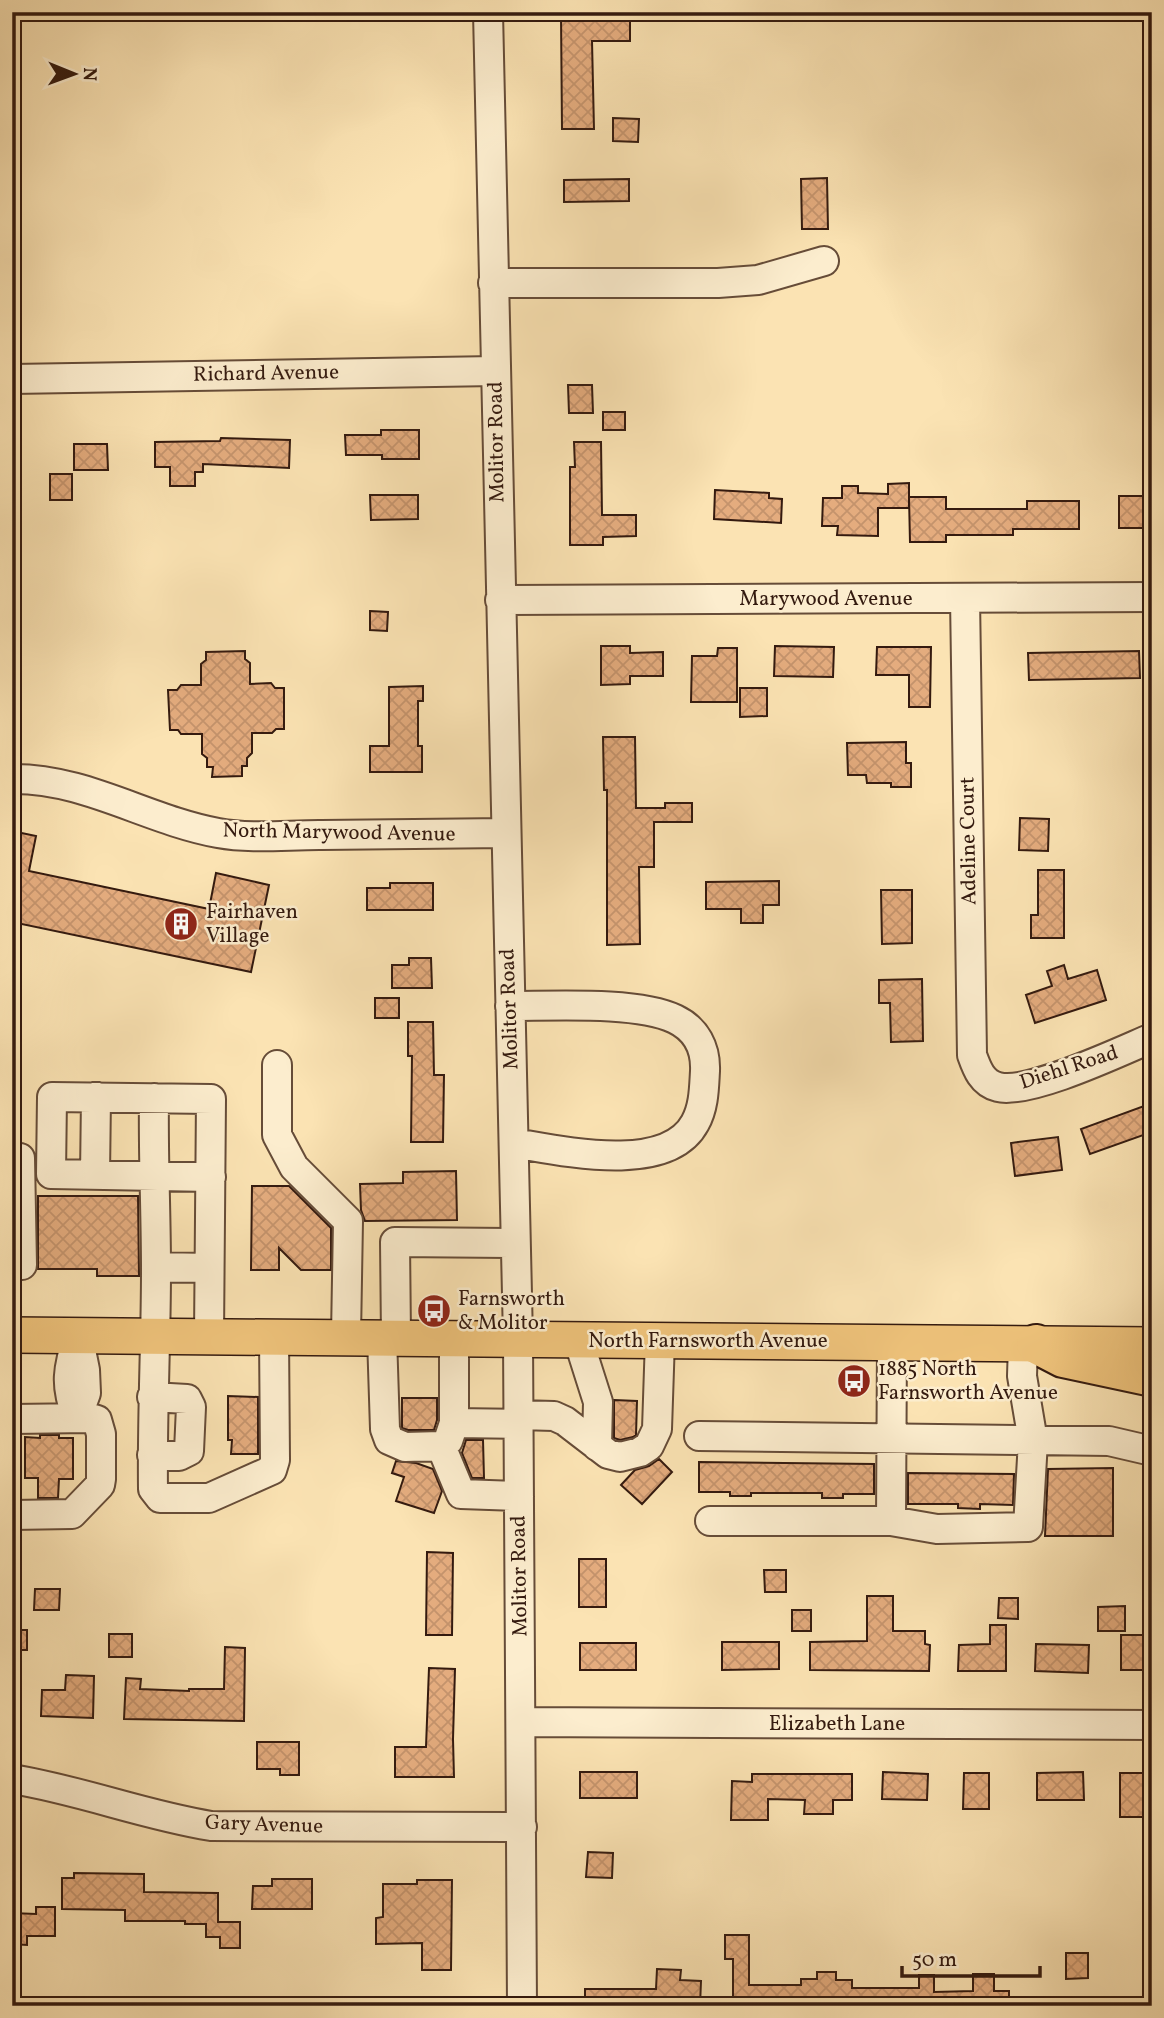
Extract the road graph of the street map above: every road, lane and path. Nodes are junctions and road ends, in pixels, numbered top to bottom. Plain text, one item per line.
1 (488, 12) edge
2 (824, 261) dead end
3 (493, 283) junction
4 (495, 371) junction
5 (25, 378) edge
6 (1152, 597) edge
7 (965, 598) junction
8 (500, 600) junction
9 (12, 779) edge
10 (506, 833) junction
11 (510, 1006) junction
12 (1152, 1038) edge
13 (277, 1065) dead end
14 (985, 1080) joint
15 (96, 1097) junction
16 (154, 1098) junction
17 (514, 1143) junction
18 (12, 1158) edge
19 (95, 1175) junction
20 (153, 1176) junction
21 (211, 1177) junction
22 (515, 1243) junction
23 (12, 1265) edge
24 (156, 1267) junction
25 (209, 1268) junction
26 (12, 1335) edge
27 (78, 1335) junction
28 (155, 1335) junction
29 (209, 1336) junction
30 (274, 1336) junction
31 (346, 1336) junction
32 (389, 1337) junction
33 (454, 1339) junction
34 (518, 1339) junction
35 (578, 1339) junction
36 (660, 1339) junction
37 (892, 1342) junction
38 (1030, 1344) junction
39 (1152, 1345) edge
40 (1152, 1377) edge
41 (152, 1397) junction
42 (77, 1418) junction
43 (12, 1419) edge
44 (519, 1420) junction
45 (448, 1434) junction
46 (699, 1436) dead end
47 (891, 1440) junction
48 (1033, 1441) junction
49 (597, 1447) junction
50 (1152, 1451) edge
51 (152, 1455) junction
52 (519, 1496) junction
53 (12, 1516) edge
54 (710, 1521) dead end
55 (891, 1521) junction
56 (522, 1722) junction
57 (1152, 1725) edge
58 (12, 1779) edge
59 (522, 1827) junction
60 (522, 2006) edge

1 - 3 street, Molitor Road
2 - 3 street
3 - 4 street, Molitor Road
4 - 5 street, Richard Avenue
4 - 8 street, Molitor Road
6 - 7 street, Marywood Avenue
7 - 8 street, Marywood Avenue
7 - 14 street, Adeline Court
8 - 10 street, Molitor Road
9 - 10 street, North Marywood Avenue
10 - 11 street, Molitor Road
11 - 17 street, Molitor Road
11 - 17 street
12 - 14 street, Diehl Road
13 - 31 street
15 - 16 street
15 - 19 street
15 - 19 street
16 - 20 street
16 - 21 street
17 - 22 street, Molitor Road
18 - 23 street
19 - 20 street
20 - 21 street
20 - 24 street
21 - 25 street
22 - 32 street
22 - 34 street, Molitor Road
24 - 25 street
24 - 28 street
25 - 29 street
26 - 27 main road, North Farnsworth Avenue
27 - 28 main road, North Farnsworth Avenue
27 - 42 street
28 - 29 main road, North Farnsworth Avenue
28 - 41 street
29 - 30 main road, North Farnsworth Avenue
30 - 31 main road, North Farnsworth Avenue
30 - 51 street
31 - 32 main road, North Farnsworth Avenue
32 - 33 main road, North Farnsworth Avenue
32 - 45 street
33 - 34 main road, North Farnsworth Avenue
33 - 45 street
34 - 35 main road, North Farnsworth Avenue
34 - 44 street, Molitor Road
35 - 36 main road, North Farnsworth Avenue
35 - 49 street
36 - 37 main road, North Farnsworth Avenue
36 - 49 street
37 - 38 main road, North Farnsworth Avenue
37 - 47 street
38 - 39 main road, North Farnsworth Avenue
38 - 40 highway
38 - 48 street
41 - 51 street
41 - 51 street
42 - 43 street
42 - 53 street
44 - 45 street
44 - 49 street
44 - 52 street, Molitor Road
45 - 52 street
46 - 47 street
47 - 48 street
47 - 55 street
48 - 50 street
48 - 55 street
52 - 56 street, Molitor Road
54 - 55 street
56 - 57 street, Elizabeth Lane
56 - 59 street, Molitor Road
58 - 59 street, Gary Avenue
59 - 60 street, Molitor Road

